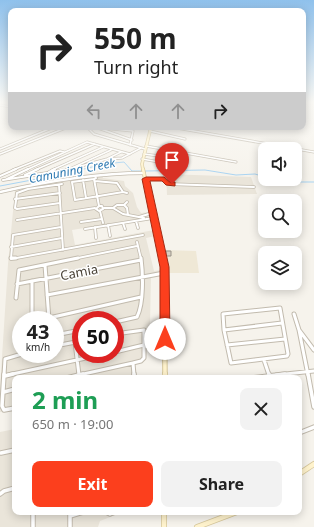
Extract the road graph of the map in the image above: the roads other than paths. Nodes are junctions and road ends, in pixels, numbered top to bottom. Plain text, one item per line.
1 (47, 130) edge
2 (60, 130) edge
3 (90, 130) edge
4 (100, 130) edge
5 (121, 130) edge
6 (187, 130) edge
7 (150, 131) joint
8 (186, 139) dead end
9 (132, 140) junction
10 (96, 144) junction
11 (130, 145) junction
12 (104, 146) junction
13 (141, 148) junction
14 (146, 148) junction
15 (112, 149) junction
16 (0, 150) edge
17 (64, 152) junction
18 (121, 152) junction
19 (314, 152) edge
20 (3, 153) junction
21 (0, 154) edge
22 (130, 154) junction
23 (144, 154) junction
24 (159, 156) dead end
25 (107, 159) junction
26 (142, 159) junction
27 (236, 162) dead end
28 (182, 166) dead end
29 (69, 170) junction
30 (47, 173) junction
31 (144, 173) junction
32 (0, 176) edge
33 (21, 177) junction
34 (146, 179) junction
35 (83, 180) junction
36 (95, 180) junction
37 (254, 187) dead end
38 (0, 192) edge
39 (123, 192) junction
40 (60, 193) junction
41 (127, 193) dead end
42 (98, 197) junction
43 (86, 198) junction
44 (15, 199) junction
45 (127, 202) dead end
46 (60, 203) junction
47 (124, 205) junction
48 (99, 206) junction
49 (95, 208) junction
50 (104, 208) junction
51 (113, 208) junction
52 (100, 211) junction
53 (61, 214) junction
54 (128, 215) junction
55 (153, 216) junction
56 (102, 219) junction
57 (17, 220) dead end
58 (136, 221) junction
59 (81, 222) dead end
60 (103, 223) dead end
61 (123, 223) junction
62 (108, 226) junction
63 (61, 227) junction
64 (95, 227) junction
65 (125, 228) dead end
66 (138, 228) dead end
67 (84, 229) dead end
68 (143, 235) dead end
69 (110, 236) dead end
70 (62, 238) junction
71 (96, 238) dead end
72 (137, 242) dead end
73 (137, 246) junction
74 (11, 247) junction
75 (63, 250) junction
76 (141, 260) junction
77 (45, 266) junction
78 (164, 273) junction
79 (141, 277) junction
80 (46, 279) junction
81 (32, 281) junction
82 (18, 284) junction
83 (47, 295) junction
84 (141, 297) junction
85 (16, 298) dead end
86 (32, 311) edge
87 (48, 311) edge
88 (294, 314) dead end
89 (64, 315) edge
90 (124, 320) edge
91 (282, 323) junction
92 (224, 330) junction
93 (299, 330) junction
94 (124, 333) edge
95 (285, 339) junction
96 (227, 345) junction
97 (144, 346) junction
98 (165, 346) junction
99 (124, 350) edge
100 (314, 350) edge
101 (12, 356) edge
102 (264, 360) junction
103 (72, 361) edge
104 (77, 363) edge
105 (133, 363) junction
106 (314, 371) edge
107 (307, 373) junction
108 (79, 375) edge
109 (87, 375) edge
110 (134, 375) edge
111 (165, 375) edge
112 (269, 375) edge
113 (294, 375) edge
114 (5, 376) junction
115 (12, 390) edge
116 (4, 392) junction
117 (314, 406) edge
118 (12, 409) edge
119 (314, 427) edge
120 (302, 432) edge
121 (12, 451) edge
122 (0, 453) edge
123 (314, 464) edge
124 (302, 472) edge
125 (12, 489) edge
126 (0, 494) edge
127 (33, 515) edge
128 (70, 515) edge
129 (164, 515) edge
130 (229, 515) edge
131 (34, 527) edge
132 (70, 527) edge
133 (164, 527) edge
134 (197, 527) edge

1 - 16 street
2 - 20 street
3 - 11 street
4 - 9 street
5 - 9 street
6 - 19 street
7 - 8 street
7 - 14 main road
9 - 11 street
10 - 12 street
10 - 17 street
10 - 33 street
11 - 13 street
12 - 15 street
12 - 30 street
13 - 14 street
13 - 22 street
14 - 23 main road
14 - 27 street
15 - 18 street
15 - 29 street
16 - 20 street
17 - 32 street
17 - 33 street
18 - 22 street
18 - 25 street
20 - 21 street
22 - 25 street
23 - 24 street
23 - 26 main road
25 - 29 street
26 - 28 street
26 - 31 main road
29 - 30 street
30 - 33 street
31 - 34 main road
31 - 38 street
34 - 37 street
34 - 55 main road
35 - 36 street
35 - 43 street
35 - 43 street
36 - 39 street
36 - 42 street
39 - 41 street
39 - 42 street
40 - 44 street
40 - 44 street
40 - 46 street
42 - 43 street
42 - 48 street
44 - 46 street
45 - 47 street
46 - 53 street
47 - 51 street
47 - 54 street
48 - 49 street
48 - 50 street
49 - 52 street
49 - 53 street
50 - 51 street
50 - 52 street
51 - 54 street
52 - 56 street
53 - 57 street
53 - 63 street
54 - 55 street
55 - 58 street
55 - 78 main road
56 - 59 street
56 - 60 street
58 - 61 street
58 - 66 street
61 - 62 street
61 - 65 street
62 - 64 street
62 - 69 street
63 - 70 street
63 - 74 street
64 - 67 street
64 - 71 street
68 - 75 street
70 - 74 street
70 - 75 street
72 - 73 street
73 - 76 street
73 - 77 street
74 - 75 street
76 - 79 street
76 - 80 street, Camia
77 - 80 street
77 - 82 street
78 - 79 street
78 - 98 main road
79 - 83 street
79 - 84 street
80 - 81 street, Camia
80 - 83 street
81 - 82 street, Camia
81 - 86 street
82 - 85 street
83 - 87 street
84 - 89 street
84 - 90 street
88 - 93 street
91 - 92 street
91 - 92 street
91 - 95 street
92 - 96 street
93 - 100 street
93 - 107 street
94 - 97 street
95 - 96 street
95 - 102 street
96 - 102 street
97 - 98 street
97 - 99 street
97 - 105 street
98 - 111 main road
101 - 114 street
102 - 112 street
103 - 114 street
104 - 108 street
105 - 109 street
105 - 110 street
106 - 107 street
107 - 113 street
107 - 117 street
114 - 116 street
115 - 116 street
116 - 118 street
119 - 120 street
121 - 122 street
123 - 124 main road
125 - 126 street
127 - 131 street
128 - 132 street
129 - 133 main road
130 - 134 main road

